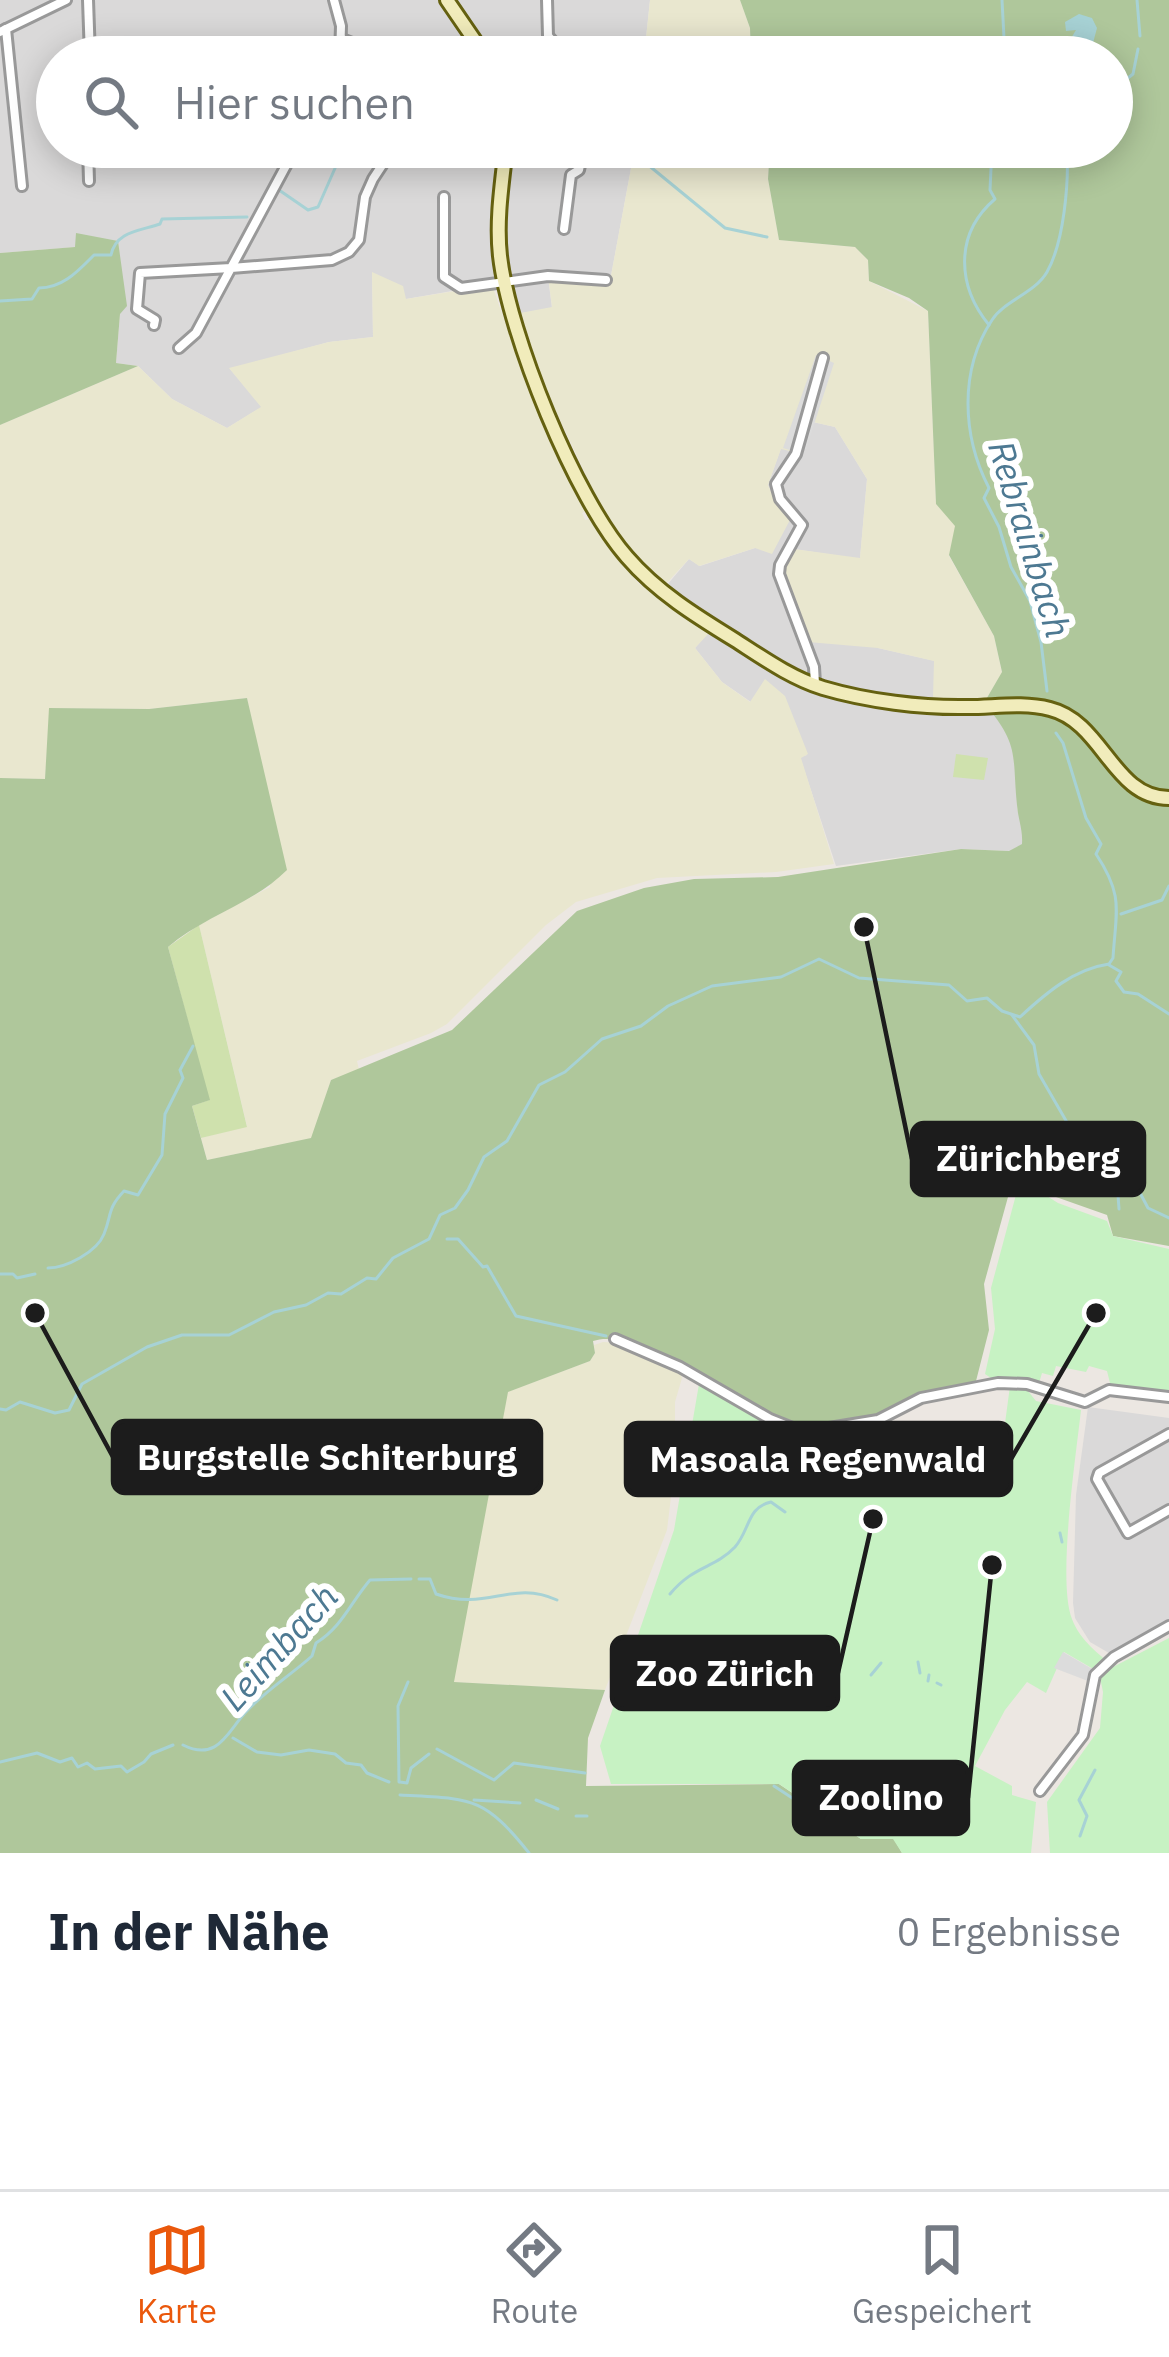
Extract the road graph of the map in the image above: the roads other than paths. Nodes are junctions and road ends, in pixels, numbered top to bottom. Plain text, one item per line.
1 (66, 0) edge
2 (88, 0) edge
3 (334, 0) edge
4 (447, 0) edge
5 (547, 0) edge
6 (3, 31) edge
7 (89, 36) edge
8 (341, 36) edge
9 (471, 36) edge
10 (548, 36) edge
11 (89, 168) edge
12 (285, 168) edge
13 (382, 168) edge
14 (504, 168) edge
15 (579, 168) edge
16 (89, 181) dead end
17 (22, 186) dead end
18 (444, 197) dead end
19 (564, 229) dead end
20 (231, 268) junction
21 (606, 280) dead end
22 (504, 281) junction
23 (154, 325) dead end
24 (179, 348) dead end
25 (823, 358) dead end
26 (814, 686) junction
27 (1169, 798) edge
28 (615, 1339) dead end
29 (1169, 1397) edge
30 (1169, 1433) edge
31 (1169, 1510) edge
32 (1169, 1626) edge
33 (1040, 1791) dead end

1 - 6 street
2 - 7 street
3 - 8 street
4 - 9 main road
5 - 10 street
6 - 17 street
11 - 16 street
12 - 20 street
13 - 20 street
14 - 22 main road
15 - 19 street
18 - 22 street
20 - 23 street
20 - 24 street
21 - 22 street
22 - 26 main road
25 - 26 street
26 - 27 main road
28 - 29 street
30 - 31 street
32 - 33 street

